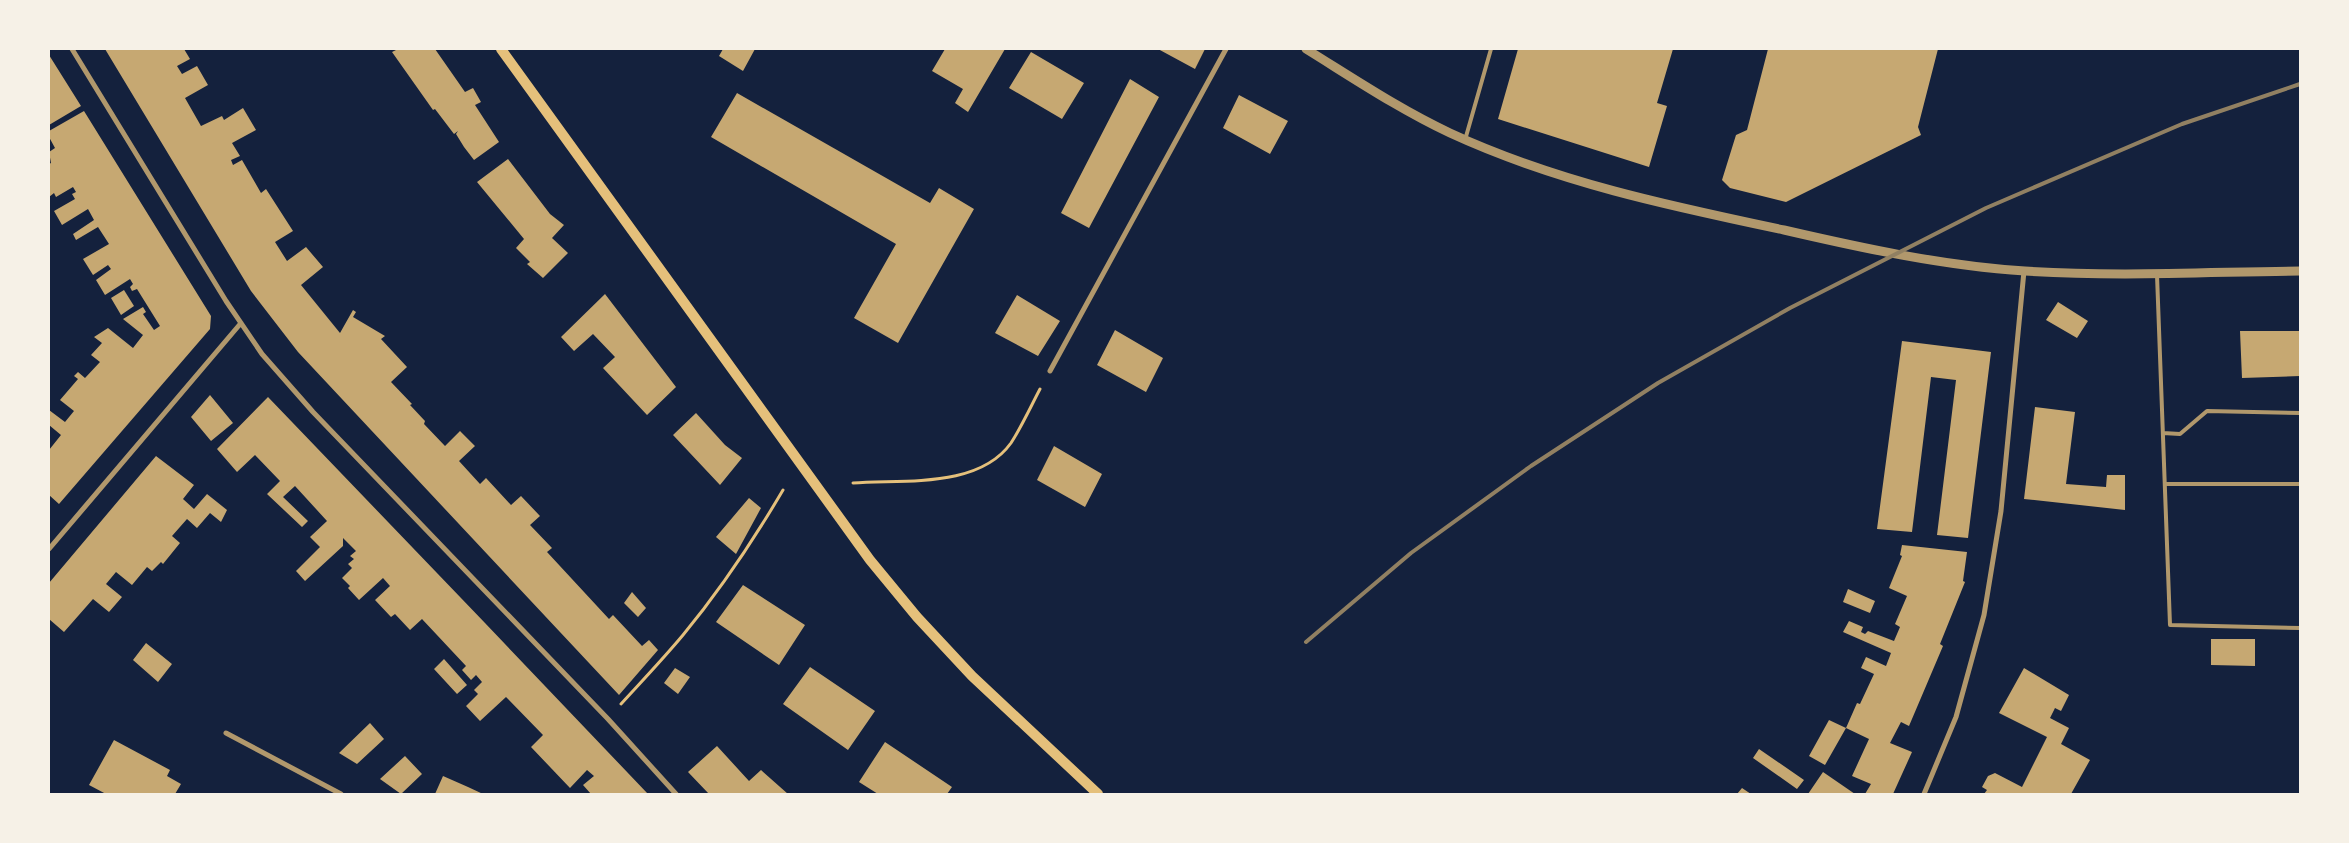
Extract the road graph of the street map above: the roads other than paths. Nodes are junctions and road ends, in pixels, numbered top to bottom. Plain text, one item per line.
1 (72, 49) edge
2 (501, 49) edge
3 (1226, 49) edge
4 (1306, 49) edge
5 (1491, 49) edge
6 (1465, 140) junction
7 (2024, 271) junction
8 (2300, 271) edge
9 (2157, 273) junction
10 (240, 323) junction
11 (1050, 371) road end
12 (2300, 413) edge
13 (2163, 433) junction
14 (2165, 484) junction
15 (2300, 484) edge
16 (49, 549) edge
17 (2300, 628) edge
18 (226, 733) dead end
19 (341, 794) edge
20 (676, 794) edge
21 (1098, 794) edge
22 (1924, 794) edge

1 - 10 street
2 - 21 main road
3 - 11 street
4 - 6 street
5 - 6 lane
6 - 7 street
7 - 9 street
7 - 22 street
8 - 9 street
9 - 13 lane
10 - 16 street
10 - 20 street
12 - 13 lane
13 - 14 lane
14 - 15 lane
14 - 17 lane
18 - 19 street

